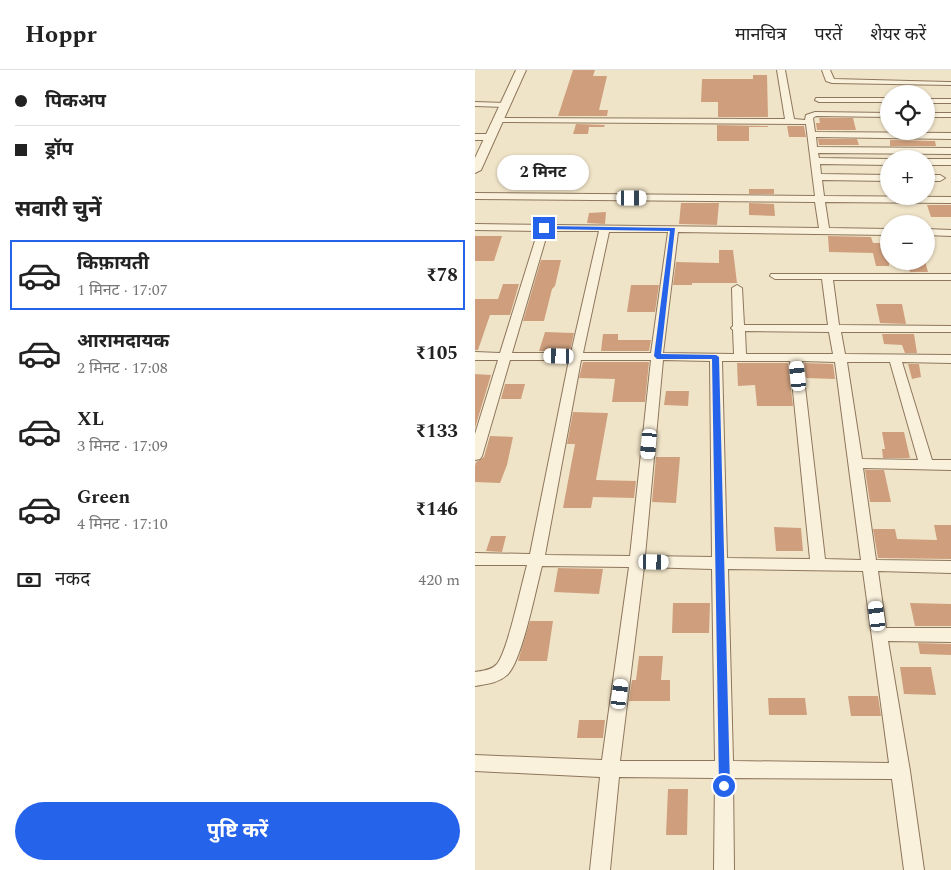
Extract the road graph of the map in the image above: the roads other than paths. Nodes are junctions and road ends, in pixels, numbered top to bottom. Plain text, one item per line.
1 (521, 70) edge
2 (781, 70) edge
3 (827, 70) edge
4 (950, 86) edge
5 (819, 100) dead end
6 (880, 100) edge
7 (935, 101) edge
8 (951, 101) edge
9 (475, 104) edge
10 (505, 105) junction
11 (880, 115) edge
12 (935, 115) edge
13 (951, 115) edge
14 (498, 120) junction
15 (791, 122) junction
16 (810, 122) junction
17 (811, 134) junction
18 (951, 136) edge
19 (475, 137) edge
20 (490, 137) junction
21 (813, 150) junction
22 (951, 151) edge
23 (815, 161) junction
24 (880, 162) edge
25 (935, 162) edge
26 (951, 162) edge
27 (475, 170) edge
28 (817, 177) junction
29 (880, 178) edge
30 (935, 178) edge
31 (940, 178) dead end
32 (475, 196) edge
33 (821, 200) junction
34 (951, 200) edge
35 (475, 228) edge
36 (544, 228) junction
37 (605, 229) junction
38 (673, 230) junction
39 (824, 231) junction
40 (880, 232) edge
41 (935, 233) edge
42 (951, 234) edge
43 (775, 276) dead end
44 (827, 276) junction
45 (951, 277) edge
46 (737, 288) dead end
47 (737, 328) junction
48 (834, 328) junction
49 (951, 329) edge
50 (475, 356) edge
51 (506, 356) junction
52 (576, 356) junction
53 (657, 356) junction
54 (716, 357) junction
55 (740, 358) junction
56 (796, 358) junction
57 (840, 358) junction
58 (895, 358) junction
59 (951, 359) edge
60 (475, 456) edge
61 (857, 464) junction
62 (926, 464) junction
63 (951, 465) edge
64 (475, 559) edge
65 (537, 560) junction
66 (637, 562) junction
67 (720, 563) junction
68 (818, 564) junction
69 (870, 564) junction
70 (951, 567) edge
71 (879, 634) junction
72 (951, 635) edge
73 (475, 679) edge
74 (475, 763) edge
75 (610, 769) junction
76 (724, 769) junction
77 (901, 771) junction
78 (600, 870) edge
79 (724, 870) edge
80 (913, 870) edge

1 - 10 street
2 - 15 street
3 - 4 street
5 - 6 street
7 - 8 street
9 - 10 street
10 - 14 street
11 - 16 street
12 - 13 street
14 - 15 street
14 - 20 street
15 - 16 street
16 - 17 street
17 - 18 street
17 - 21 street
19 - 20 street
20 - 27 street
21 - 22 street
21 - 23 street
23 - 24 street
23 - 28 street
25 - 26 street
28 - 29 street
28 - 33 street
30 - 31 street
32 - 33 street
33 - 34 street
33 - 39 street
35 - 36 street
36 - 37 street
36 - 51 street
37 - 38 street
37 - 52 street
38 - 39 street
38 - 53 street
39 - 40 street
41 - 42 street
43 - 44 street
44 - 45 street
44 - 48 street
46 - 47 street
47 - 48 street
47 - 55 street
48 - 49 street
48 - 57 street
50 - 51 street
51 - 52 street
51 - 60 street
52 - 53 street
52 - 65 street
53 - 54 street
53 - 66 street
54 - 55 street
54 - 67 street
55 - 56 street
56 - 57 street
56 - 68 street
57 - 58 street
57 - 61 street
58 - 59 street
58 - 62 street
61 - 62 street
61 - 69 street
62 - 63 street
64 - 65 street
65 - 66 street
65 - 73 street
66 - 67 street
66 - 75 street
67 - 68 street
67 - 76 street
68 - 69 street
69 - 70 street
69 - 71 street
71 - 72 street
71 - 77 street
74 - 75 street
75 - 76 street
75 - 78 street
76 - 77 street
76 - 79 street
77 - 80 street

